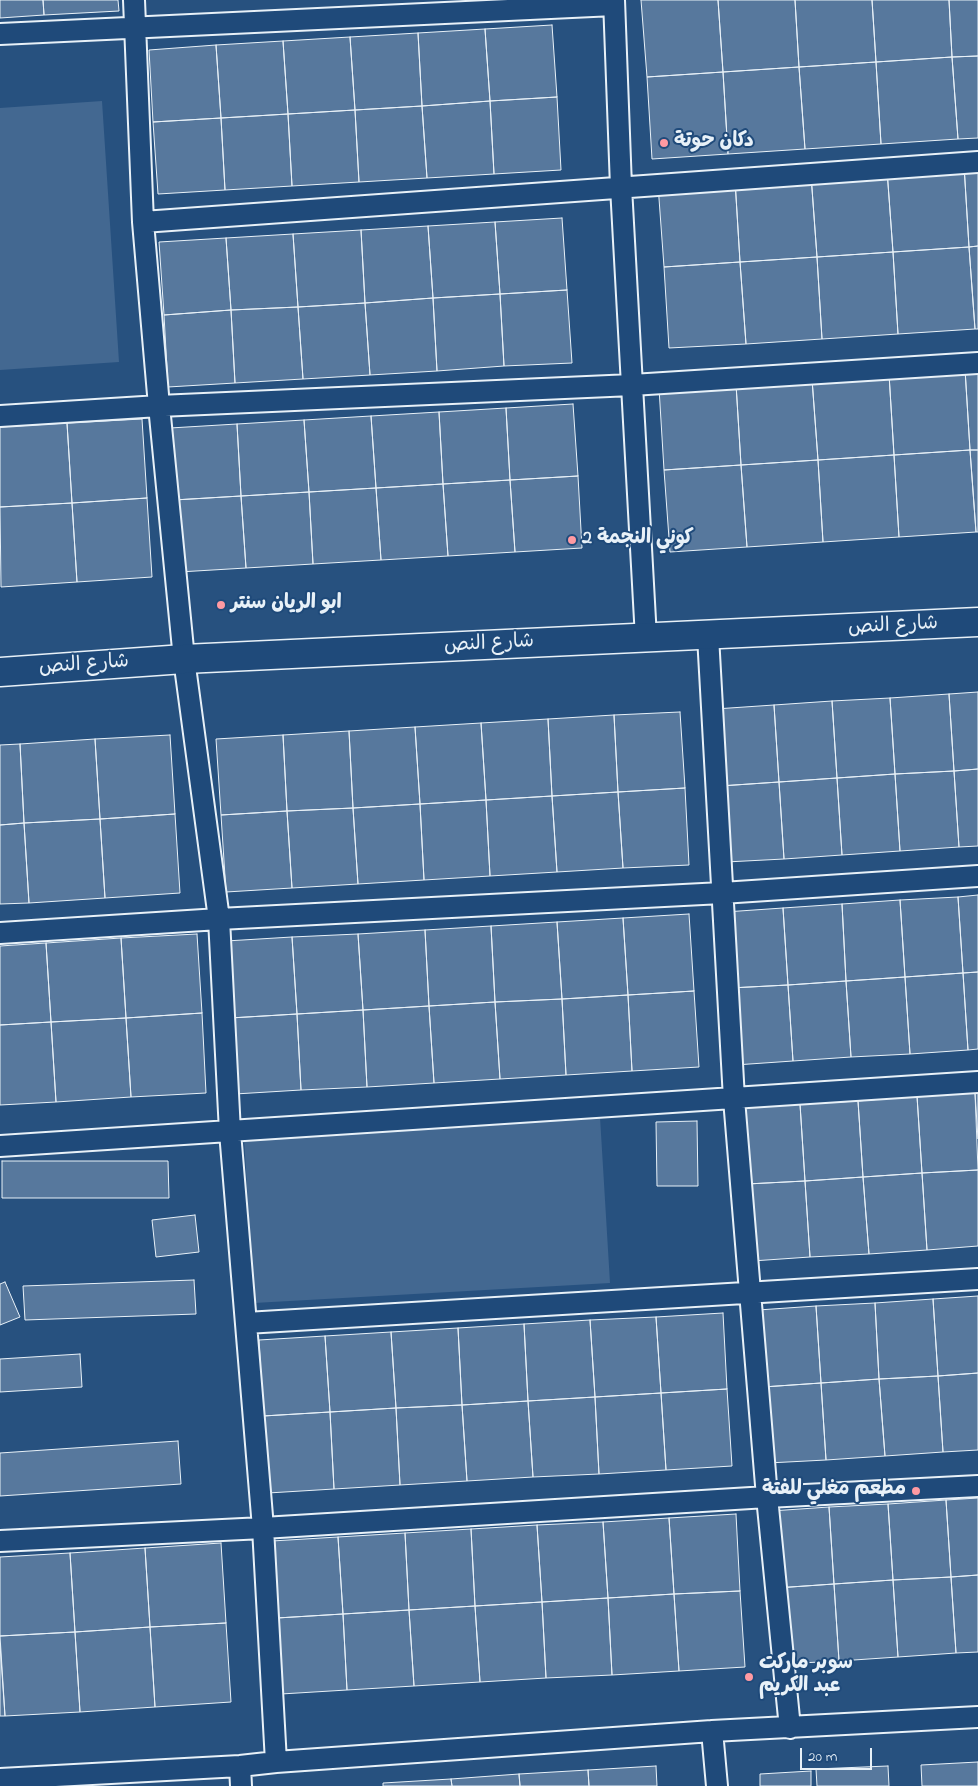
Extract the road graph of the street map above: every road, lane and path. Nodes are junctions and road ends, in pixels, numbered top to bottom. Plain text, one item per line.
1 (134, 0) edge
2 (614, 3) edge
3 (134, 29) junction
4 (0, 34) edge
5 (978, 162) edge
6 (620, 187) junction
7 (143, 222) junction
8 (978, 363) edge
9 (632, 385) junction
10 (159, 406) junction
11 (0, 416) edge
12 (978, 622) edge
13 (708, 636) junction
14 (646, 638) junction
15 (184, 659) junction
16 (0, 672) edge
17 (978, 876) edge
18 (722, 894) junction
19 (219, 920) junction
20 (0, 933) edge
21 (978, 1082) edge
22 (734, 1099) junction
23 (230, 1132) junction
24 (0, 1146) edge
25 (978, 1278) edge
26 (750, 1292) junction
27 (246, 1323) junction
28 (978, 1486) edge
29 (767, 1497) junction
30 (263, 1528) junction
31 (0, 1542) edge
32 (978, 1717) edge
33 (790, 1728) junction
34 (712, 1731) junction
35 (276, 1762) junction
36 (240, 1766) junction
37 (0, 1779) edge
38 (241, 1786) edge
39 (717, 1786) edge

1 - 3 street
2 - 3 street
2 - 6 street
3 - 4 street
3 - 7 street
5 - 6 street
6 - 7 street
6 - 9 street
7 - 10 street
8 - 9 street
9 - 10 street
9 - 14 street
10 - 11 street
10 - 15 street
12 - 13 street, شارع النص
13 - 14 street, شارع النص
13 - 18 street
14 - 15 street, شارع النص
15 - 16 street, شارع النص
15 - 19 street
17 - 18 street
18 - 19 street
18 - 22 street
19 - 20 street
19 - 23 street
21 - 22 street
22 - 23 street
22 - 26 street
23 - 24 street
23 - 27 street
25 - 26 street
26 - 27 street
26 - 29 street
27 - 30 street
28 - 29 street
29 - 30 street
29 - 33 street
30 - 31 street
30 - 35 street
32 - 33 street
33 - 34 street
34 - 35 street
34 - 39 street
35 - 36 street
36 - 37 street
36 - 38 street

